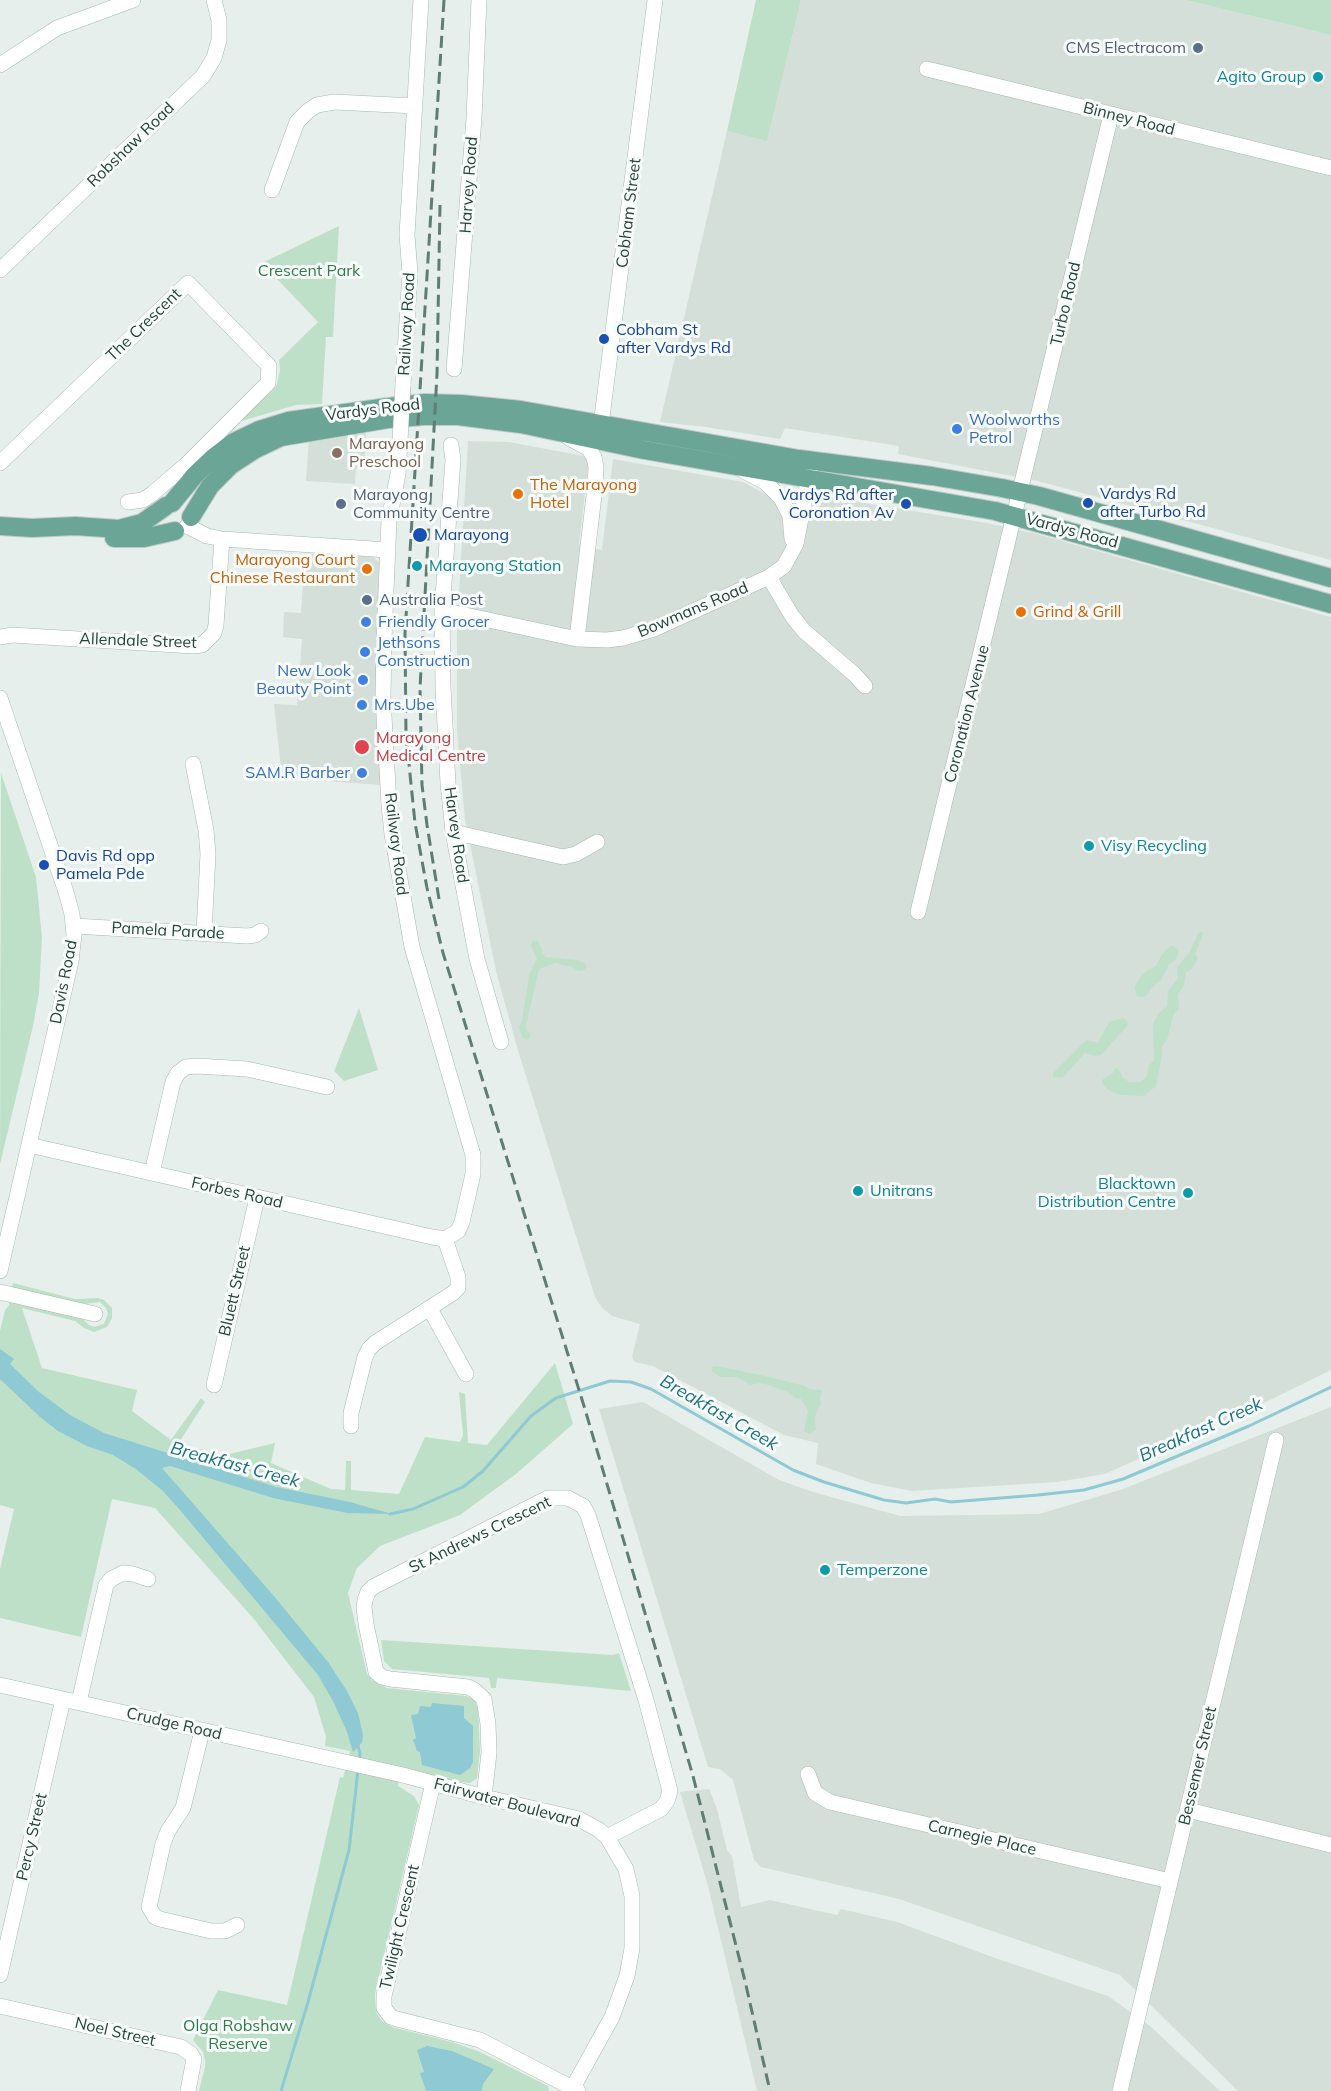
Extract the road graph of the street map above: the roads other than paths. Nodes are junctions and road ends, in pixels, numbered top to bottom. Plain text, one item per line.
1 (134, 0) edge
2 (214, 0) edge
3 (421, 0) edge
4 (479, 0) edge
5 (654, 0) edge
6 (0, 64) edge
7 (927, 69) dead end
8 (415, 106) junction
9 (1111, 116) junction
10 (1331, 168) edge
11 (272, 190) dead end
12 (0, 270) edge
13 (454, 369) dead end
14 (601, 425) junction
15 (557, 432) junction
16 (451, 445) dead end
17 (644, 450) junction
18 (0, 463) edge
19 (719, 463) junction
20 (811, 470) junction
21 (1020, 492) junction
22 (128, 502) dead end
23 (169, 504) junction
24 (1015, 516) junction
25 (184, 524) junction
26 (0, 526) edge
27 (32, 528) junction
28 (222, 539) junction
29 (388, 550) junction
30 (792, 554) junction
31 (769, 577) junction
32 (1331, 578) edge
33 (1331, 604) edge
34 (442, 610) junction
35 (0, 637) edge
36 (577, 639) junction
37 (865, 686) dead end
38 (0, 698) edge
39 (193, 764) dead end
40 (453, 832) junction
41 (597, 842) dead end
42 (918, 912) dead end
43 (74, 926) junction
44 (261, 931) dead end
45 (204, 933) junction
46 (501, 1042) dead end
47 (327, 1087) dead end
48 (29, 1144) junction
49 (152, 1173) junction
50 (257, 1198) junction
51 (446, 1239) junction
52 (0, 1271) edge
53 (0, 1292) edge
54 (430, 1309) junction
55 (95, 1314) dead end
56 (466, 1374) dead end
57 (214, 1385) dead end
58 (351, 1426) dead end
59 (1276, 1440) dead end
60 (148, 1580) dead end
61 (0, 1684) edge
62 (63, 1699) junction
63 (79, 1702) junction
64 (202, 1731) junction
65 (348, 1763) joint
66 (808, 1774) dead end
67 (433, 1784) junction
68 (484, 1797) junction
69 (1188, 1810) junction
70 (607, 1837) junction
71 (1331, 1845) edge
72 (1170, 1881) junction
73 (237, 1925) dead end
74 (0, 1975) edge
75 (0, 2006) edge
76 (574, 2090) edge
77 (188, 2091) edge
78 (1120, 2091) edge

1 - 6 street
2 - 12 street, Robshaw Road
3 - 8 street, Railway Road
4 - 13 street, Harvey Road
5 - 14 street, Cobham Street
7 - 9 street, Binney Road
8 - 11 street
8 - 29 street, Railway Road, bridge
9 - 10 street, Binney Road
9 - 21 street, Turbo Road
14 - 15 main road, Vardys Road
14 - 17 main road, Vardys Road
14 - 20 main road, Vardys Road
14 - 23 main road, Vardys Road
15 - 17 main road, Vardys Road
15 - 25 main road, Vardys Road
15 - 36 street
16 - 34 street, Harvey Road
17 - 19 main road, Vardys Road
18 - 22 street, The Crescent
19 - 20 main road, Vardys Road
19 - 30 street
20 - 21 main road, Vardys Road
20 - 24 main road, Vardys Road
20 - 30 street, Bowmans Road
21 - 24 street, Turbo Road
21 - 32 main road, Vardys Road
23 - 25 main road
23 - 25 main road
23 - 27 main road, Vardys Road
24 - 33 main road, Vardys Road
24 - 42 street, Coronation Avenue
25 - 27 main road
25 - 28 street
26 - 27 main road
28 - 29 street
28 - 35 street, Allendale Street
29 - 51 street, Railway Road
30 - 31 street, Bowmans Road
31 - 36 street, Bowmans Road
31 - 37 street
34 - 36 street, Bowmans Road
34 - 40 street, Harvey Road
38 - 43 street, Davis Road
39 - 45 street
40 - 41 street
40 - 46 street, Harvey Road
43 - 45 street, Pamela Parade
43 - 48 street, Davis Road
44 - 45 street, Pamela Parade
47 - 49 street
48 - 49 street, Forbes Road
48 - 52 street, Davis Road
49 - 50 street, Forbes Road
50 - 51 street, Forbes Road
50 - 57 street, Bluett Street
51 - 54 street
53 - 55 street
54 - 56 street
54 - 58 street
59 - 69 street, Bessemer Street
60 - 63 street
61 - 62 street, Crudge Road
62 - 63 street, Crudge Road
62 - 74 street, Percy Street
63 - 64 street, Crudge Road
64 - 65 street, Crudge Road
64 - 73 street
65 - 67 street, Fairwater Boulevard
66 - 72 street, Carnegie Place
67 - 68 street, Fairwater Boulevard
67 - 76 street, Twilight Crescent
68 - 70 street, Fairwater Boulevard
68 - 70 street, St Andrews Crescent
69 - 71 street
69 - 72 street, Bessemer Street
70 - 76 street, Fairwater Boulevard
72 - 78 street, Bessemer Street
75 - 77 street, Noel Street

